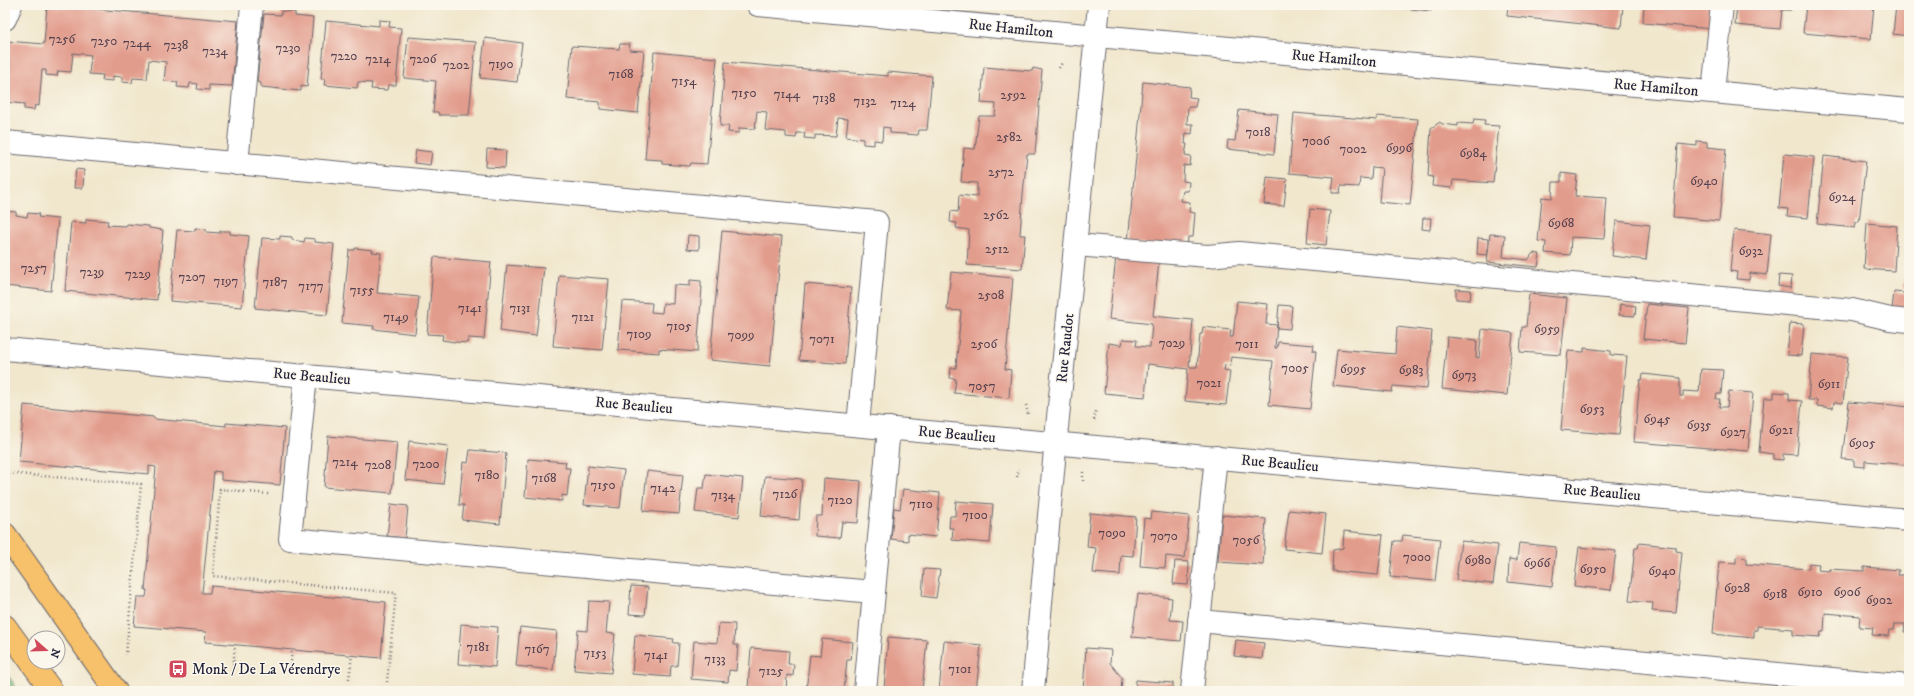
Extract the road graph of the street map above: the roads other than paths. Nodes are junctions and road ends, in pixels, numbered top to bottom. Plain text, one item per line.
1 (11, 5) edge
2 (252, 5) edge
3 (758, 5) edge
4 (1099, 5) edge
5 (1722, 5) edge
6 (935, 13) edge
7 (5, 19) edge
8 (1097, 36) junction
9 (1713, 92) junction
10 (1909, 110) edge
11 (5, 142) edge
12 (237, 164) junction
13 (1076, 245) junction
14 (1909, 321) edge
15 (5, 349) edge
16 (306, 375) junction
17 (858, 425) junction
18 (888, 428) junction
19 (1055, 442) junction
20 (1216, 457) junction
21 (1909, 520) edge
22 (5, 534) edge
23 (873, 592) junction
24 (1199, 621) junction
25 (5, 626) edge
26 (1909, 686) edge
27 (52, 691) edge
28 (116, 691) edge
29 (865, 691) edge
30 (1032, 691) edge
31 (1192, 691) edge

1 - 7 street
2 - 12 street
3 - 6 street, Rue Hamilton
4 - 8 street, Rue Raudot
5 - 9 street
6 - 8 street, Rue Hamilton
8 - 9 street, Rue Hamilton
8 - 13 street, Rue Raudot
9 - 10 street, Rue Hamilton
11 - 12 street
12 - 17 street
13 - 14 street
13 - 19 street, Rue Raudot
15 - 16 street, Rue Beaulieu
16 - 17 street, Rue Beaulieu
16 - 23 street
17 - 18 street, Rue Beaulieu
18 - 19 street, Rue Beaulieu
18 - 23 street
19 - 20 street, Rue Beaulieu
19 - 30 street, Rue Raudot
20 - 21 street, Rue Beaulieu
20 - 24 street
22 - 28 main road
23 - 29 street
24 - 26 street
24 - 31 street
25 - 27 main road

